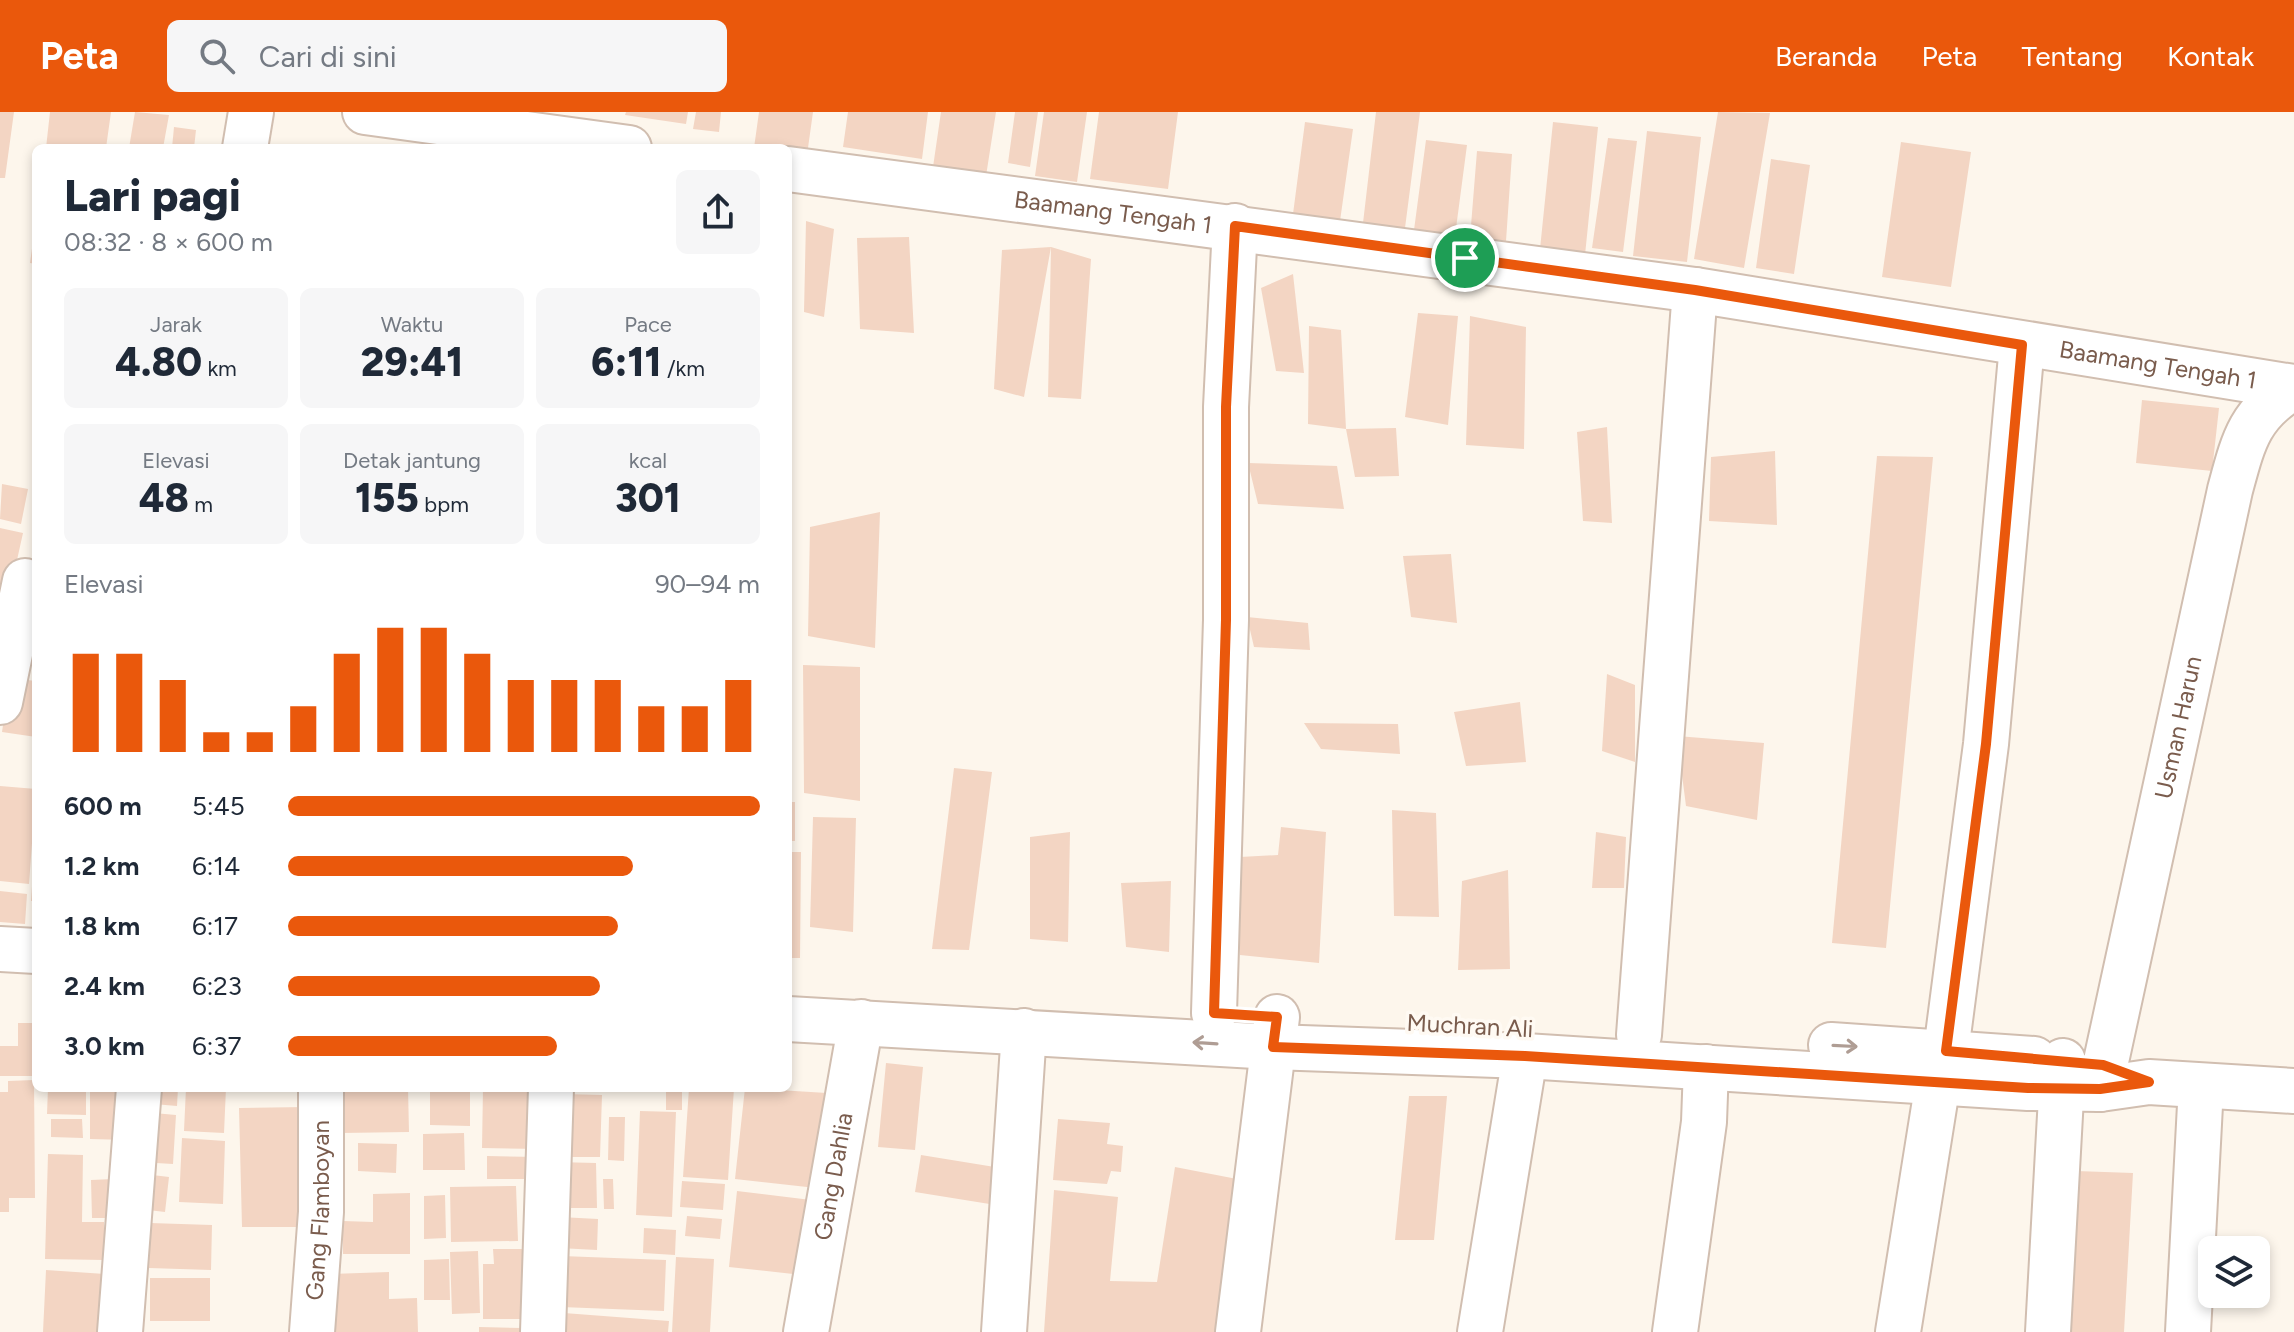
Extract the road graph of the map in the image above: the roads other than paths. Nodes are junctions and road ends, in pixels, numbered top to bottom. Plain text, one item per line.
1 (251, 112) edge
2 (365, 112) edge
3 (246, 144) edge
4 (600, 144) edge
5 (792, 170) edge
6 (1235, 226) junction
7 (1695, 290) junction
8 (2022, 345) junction
9 (2293, 387) edge
10 (25, 581) dead end
11 (0, 702) edge
12 (0, 949) edge
13 (32, 951) edge
14 (0, 979) edge
15 (32, 981) edge
16 (792, 993) edge
17 (1214, 1013) junction
18 (792, 1019) edge
19 (861, 1022) junction
20 (1024, 1031) junction
21 (1275, 1032) junction
22 (1639, 1035) junction
23 (1525, 1056) junction
24 (1942, 1066) junction
25 (1706, 1067) junction
26 (2082, 1076) junction
27 (2201, 1086) junction
28 (2294, 1091) edge
29 (139, 1092) edge
30 (321, 1092) edge
31 (551, 1092) edge
32 (120, 1332) edge
33 (312, 1332) edge
34 (543, 1332) edge
35 (806, 1332) edge
36 (1004, 1332) edge
37 (1238, 1332) edge
38 (1480, 1332) edge
39 (1675, 1332) edge
40 (1898, 1332) edge
41 (2048, 1332) edge
42 (2188, 1332) edge

1 - 3 street
2 - 4 street
5 - 6 street, Baamang Tengah 1
6 - 7 street, Baamang Tengah 1
6 - 17 street
7 - 8 street, Baamang Tengah 1
7 - 22 street
8 - 9 street, Baamang Tengah 1
8 - 24 street
9 - 26 street, Usman Harun
10 - 11 street
12 - 13 street
14 - 15 street
16 - 17 street, Muchran Ali
17 - 21 street, Muchran Ali
18 - 19 street, Muchran Ali
19 - 20 street, Muchran Ali
19 - 35 street, Gang Dahlia
21 -> 20 street, Muchran Ali
20 - 36 street
21 - 22 street, Muchran Ali
21 - 23 street, Muchran Ali
21 - 37 street
22 -> 24 street, Muchran Ali
23 - 25 street, Muchran Ali
23 - 38 street
24 - 25 street, Muchran Ali
24 - 26 street, Muchran Ali
24 - 40 street
25 - 39 street
26 - 27 street, Muchran Ali
26 - 41 street, Usman Harun
27 - 28 street, Muchran Ali
27 - 42 street
29 - 32 street
30 - 33 street, Gang Flamboyan
31 - 34 street

